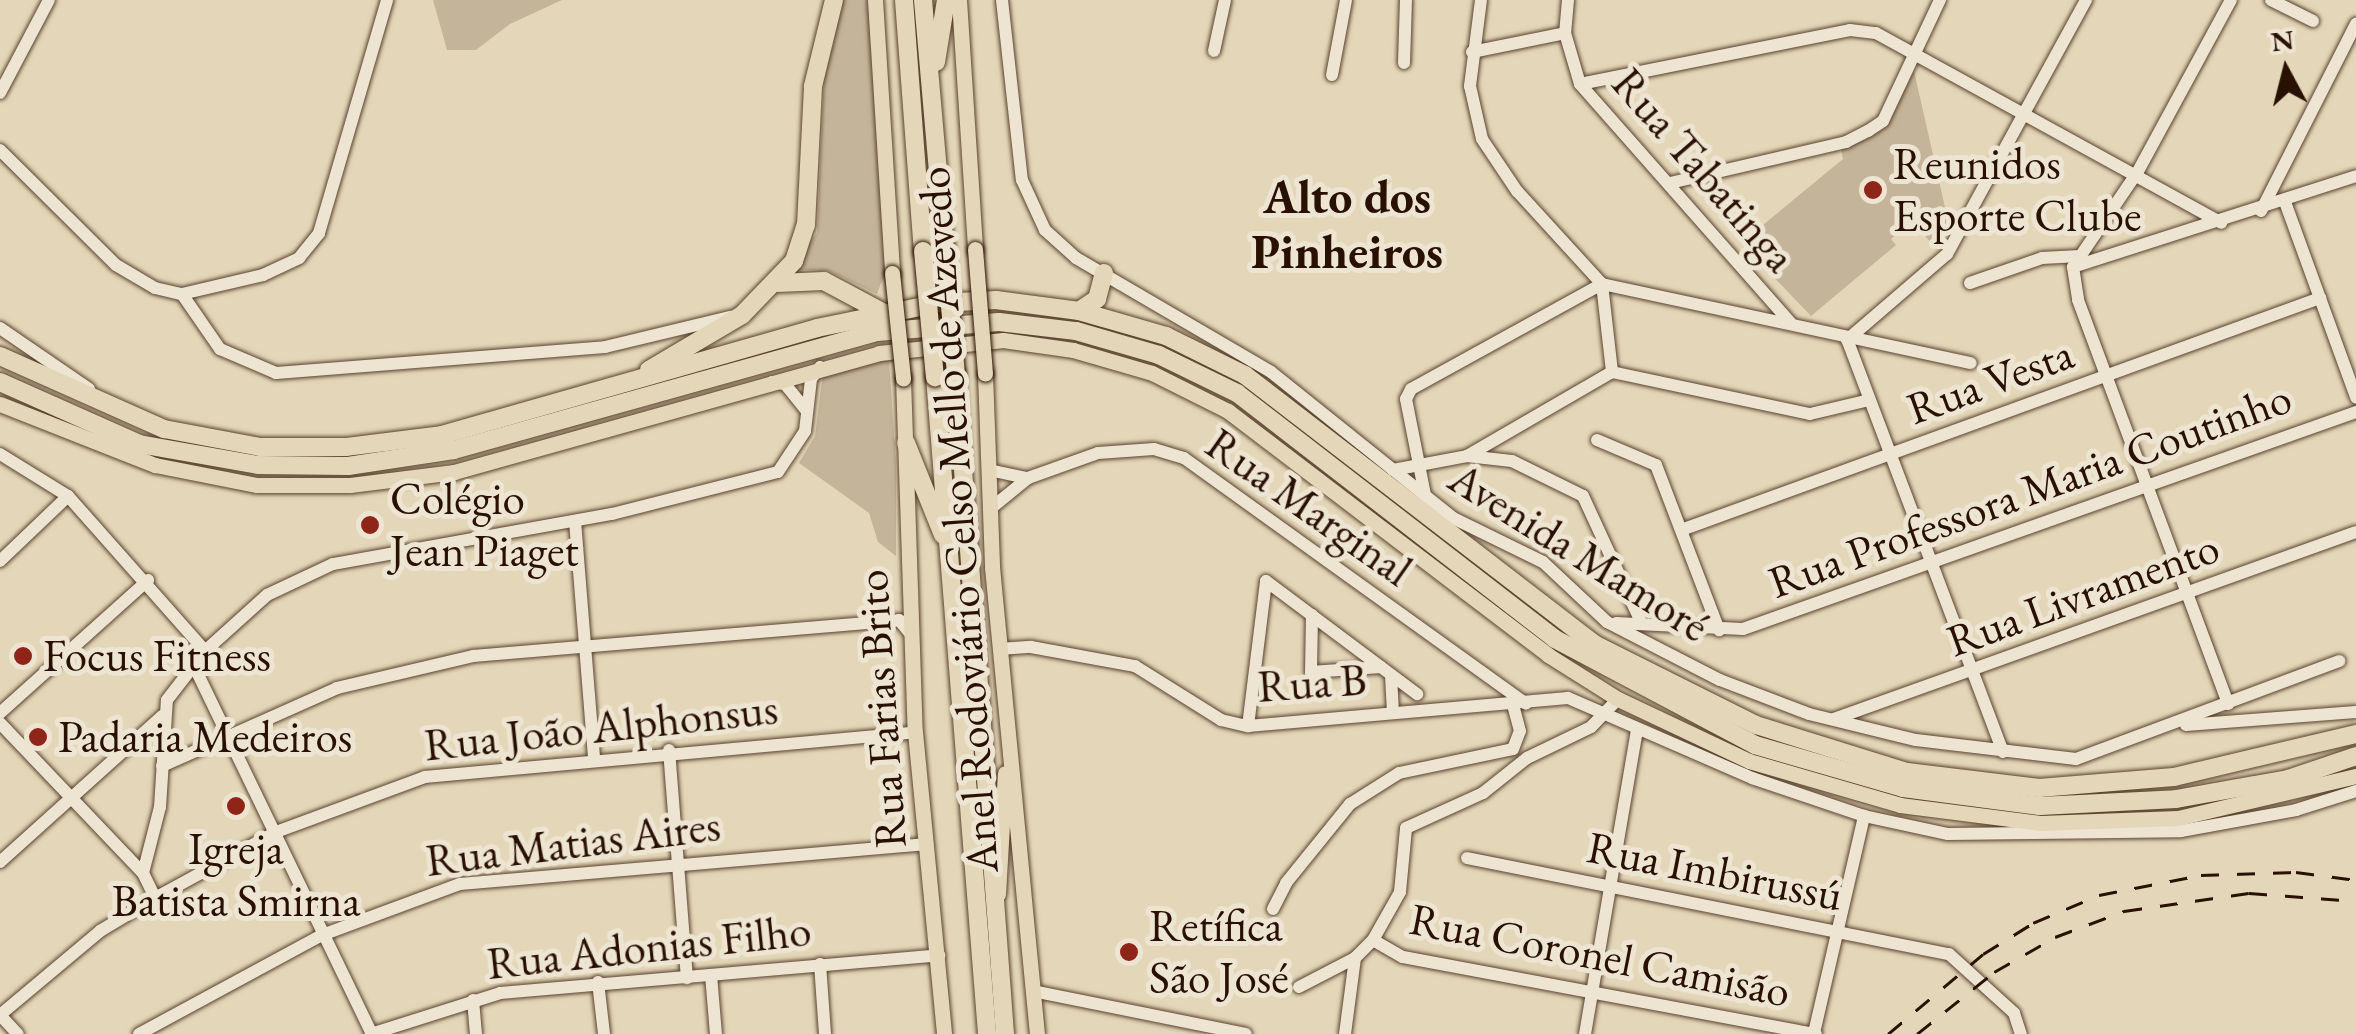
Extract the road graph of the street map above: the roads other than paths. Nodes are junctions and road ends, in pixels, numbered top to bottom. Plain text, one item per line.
1 (49, 0) edge
2 (387, 0) edge
3 (834, 0) edge
4 (874, 0) edge
5 (904, 0) edge
6 (923, 0) edge
7 (946, 0) edge
8 (959, 0) edge
9 (1002, 0) edge
10 (1225, 0) edge
11 (1346, 0) edge
12 (1406, 0) edge
13 (1481, 0) edge
14 (1568, 0) edge
15 (1940, 0) edge
16 (2086, 0) edge
17 (2230, 0) edge
18 (2271, 0) edge
19 (2313, 22) dead end
20 (2356, 24) edge
21 (1565, 33) junction
22 (2352, 41) edge
23 (1214, 51) dead end
24 (1472, 52) junction
25 (1910, 53) junction
26 (1404, 62) dead end
27 (1332, 76) dead end
28 (1580, 84) junction
29 (0, 93) edge
30 (2027, 116) junction
31 (932, 117) junction
32 (0, 150) edge
33 (2137, 173) junction
34 (2356, 176) edge
35 (1670, 184) junction
36 (2285, 202) junction
37 (2262, 211) junction
38 (2221, 223) junction
39 (2076, 262) junction
40 (1104, 273) junction
41 (778, 283) junction
42 (1970, 283) dead end
43 (1602, 284) junction
44 (182, 294) junction
45 (2320, 298) junction
46 (1079, 311) junction
47 (885, 313) junction
48 (742, 315) junction
49 (1791, 322) junction
50 (0, 328) edge
51 (1847, 340) junction
52 (0, 356) edge
53 (1971, 364) dead end
54 (820, 366) junction
55 (1612, 372) junction
56 (2106, 376) junction
57 (903, 378) joint
58 (0, 382) edge
59 (770, 382) junction
60 (625, 384) junction
61 (2356, 396) edge
62 (1868, 400) junction
63 (0, 404) edge
64 (807, 411) junction
65 (118, 412) junction
66 (2356, 412) edge
67 (1597, 440) dead end
68 (906, 442) junction
69 (0, 454) edge
70 (1467, 456) junction
71 (1889, 456) junction
72 (1422, 468) junction
73 (990, 470) junction
74 (1393, 470) junction
75 (1028, 478) junction
76 (2148, 482) junction
77 (68, 496) junction
78 (1426, 500) junction
79 (990, 510) junction
80 (575, 521) junction
81 (1684, 529) junction
82 (2356, 532) edge
83 (951, 557) junction
84 (0, 561) edge
85 (1929, 562) junction
86 (148, 580) junction
87 (2188, 596) junction
88 (1312, 615) junction
89 (1607, 622) junction
90 (1642, 624) junction
91 (1719, 630) junction
92 (911, 635) junction
93 (586, 649) junction
94 (1000, 650) junction
95 (205, 651) junction
96 (2339, 661) dead end
97 (194, 666) junction
98 (1386, 671) junction
99 (1970, 671) junction
100 (1416, 694) dead end
101 (1618, 699) junction
102 (2228, 704) junction
103 (1520, 705) junction
104 (0, 712) edge
105 (2356, 712) edge
106 (1393, 713) junction
107 (163, 716) junction
108 (1606, 716) junction
109 (1832, 720) junction
110 (0, 723) edge
111 (1248, 726) junction
112 (2173, 726) junction
113 (1637, 730) junction
114 (228, 732) junction
115 (916, 732) junction
116 (2356, 734) edge
117 (669, 750) junction
118 (1008, 750) junction
119 (2003, 752) junction
120 (2356, 756) edge
121 (594, 757) junction
122 (162, 766) junction
123 (2356, 776) edge
124 (2356, 791) edge
125 (69, 796) junction
126 (1864, 816) junction
127 (276, 832) junction
128 (927, 844) junction
129 (1468, 858) dead end
130 (0, 862) edge
131 (678, 862) junction
132 (143, 873) junction
133 (1612, 887) junction
134 (155, 898) junction
135 (1273, 909) dead end
136 (984, 916) junction
137 (1836, 930) junction
138 (322, 935) junction
139 (1373, 940) junction
140 (939, 955) junction
141 (1354, 958) junction
142 (820, 964) junction
143 (711, 976) junction
144 (687, 978) junction
145 (598, 982) junction
146 (1300, 987) dead end
147 (1033, 991) junction
148 (1592, 994) junction
149 (473, 1000) junction
150 (0, 1015) edge
151 (18, 1034) edge
152 (140, 1034) edge
153 (372, 1034) edge
154 (476, 1034) edge
155 (604, 1034) edge
156 (716, 1034) edge
157 (826, 1034) edge
158 (944, 1034) edge
159 (987, 1034) edge
160 (1005, 1034) edge
161 (1036, 1034) edge
162 (1246, 1034) edge
163 (1345, 1034) edge
164 (1585, 1034) edge
165 (1815, 1034) edge
166 (2022, 1034) edge

1 - 29 street
2 - 44 street
3 - 41 highway
4 - 57 main road, Anel Rodoviário Celso Mello de Azevedo, bridge
5 - 83 highway, Anel Rodoviário Celso Mello de Azevedo, bridge
6 - 31 highway, Anel Rodoviário Celso Mello de Azevedo
7 - 31 highway
8 - 73 main road, Anel Rodoviário Celso Mello de Azevedo, bridge
9 - 40 street, Avenida Mamoré
10 - 23 street
11 - 27 street
12 - 26 street
13 - 24 street
14 - 21 street, Rua Tabatinga
15 - 25 street
16 - 30 street
17 - 33 street
18 - 19 street
20 - 22 street
21 - 24 street
21 - 28 street, Rua Tabatinga
22 - 37 street
24 - 43 street
25 - 28 street
25 - 30 street
25 - 35 street
28 - 35 street, Rua Tabatinga
30 - 33 street
30 - 51 street
31 - 136 highway, Anel Rodoviário Celso Mello de Azevedo, bridge
32 - 44 street
33 - 38 street
33 - 39 street
34 - 36 street
35 - 49 street, Rua Tabatinga
36 - 37 street
36 - 45 street
37 - 38 street
38 - 39 street
39 - 42 street
39 - 56 street
40 - 46 highway
40 - 74 street, Avenida Mamoré
41 - 47 highway
41 - 48 highway
43 - 49 street
43 - 55 street
43 - 72 street
44 - 48 street
45 - 56 street, Rua Vesta
45 - 61 street
46 - 47 highway
46 - 116 highway
47 - 60 highway
48 - 60 highway
49 - 51 street
50 - 65 street
51 - 53 street
51 - 62 street
52 - 65 highway
54 - 59 main road
54 - 64 street
54 - 101 main road
55 - 62 street
55 - 70 street
56 - 71 street, Rua Vesta
56 - 76 street
57 - 68 main road, Rua Farias Brito
58 - 120 highway
59 - 63 main road
59 - 64 street
60 - 65 highway
62 - 71 street
64 - 80 street
66 - 76 street, Rua Professora Maria Coutinho
67 - 81 street
68 - 83 highway
68 - 92 main road, Rua Farias Brito
69 - 77 street
70 - 72 street
70 - 90 street
71 - 81 street, Rua Vesta
71 - 85 street
72 - 74 street
72 - 78 street
73 - 75 street
73 - 79 main road, Anel Rodoviário Celso Mello de Azevedo
74 - 78 street, Avenida Mamoré
75 - 79 street, Rua Marginal
75 - 103 street, Rua Marginal
76 - 85 street, Rua Professora Maria Coutinho
76 - 87 street
77 - 84 street
77 - 86 street
78 - 89 street, Avenida Mamoré
79 - 94 main road, Anel Rodoviário Celso Mello de Azevedo
80 - 93 street
80 - 95 street
81 - 91 street
82 - 87 street, Rua Livramento
83 - 136 highway, Anel Rodoviário Celso Mello de Azevedo
85 - 91 street, Rua Professora Maria Coutinho
85 - 99 street
86 - 95 street
86 - 104 street
87 - 99 street, Rua Livramento
87 - 102 street
88 - 98 street
88 - 98 street
88 - 111 street
89 - 90 street, Rua Professora Maria Coutinho
89 - 109 street, Avenida Mamoré
90 - 91 street, Rua Professora Maria Coutinho
92 - 93 street
92 - 115 main road, Rua Farias Brito
93 - 114 street
93 - 121 street
94 - 111 street, Rua B
94 - 118 main road, Anel Rodoviário Celso Mello de Azevedo
95 - 97 street
96 - 102 street
97 - 107 street
97 - 114 street
98 - 100 street
98 - 106 street
99 - 109 street, Rua Livramento
99 - 119 street
101 - 108 street
101 - 123 main road
102 - 112 street
103 - 106 street, Rua B
103 - 108 street, Rua B
103 - 135 street
105 - 112 street
106 - 111 street, Rua B
107 - 122 street
107 - 125 street
108 - 113 street, Rua B
108 - 139 street
109 - 119 street, Avenida Mamoré
110 - 125 street
112 - 119 street, Avenida Mamoré
113 - 126 street, Rua B
113 - 133 street
114 - 122 street
114 - 127 street
115 - 117 street, Rua João Alphonsus
115 - 128 main road, Rua Farias Brito
117 - 121 street, Rua João Alphonsus
117 - 131 street
118 - 136 main road
118 - 147 main road, Anel Rodoviário Celso Mello de Azevedo
121 - 127 street, Rua João Alphonsus
122 - 132 street
124 - 126 street, Rua B
125 - 130 street
125 - 132 street
126 - 137 street
127 - 134 street, Rua João Alphonsus
127 - 138 street
128 - 131 street, Rua Matias Aires
128 - 140 main road, Rua Farias Brito
129 - 133 street, Rua Imbirussú
131 - 138 street, Rua Matias Aires
131 - 144 street
132 - 134 street
133 - 137 street, Rua Imbirussú
133 - 148 street
134 - 150 street, Rua João Alphonsus
136 - 159 highway, Anel Rodoviário Celso Mello de Azevedo
136 - 160 highway, Anel Rodoviário Celso Mello de Azevedo
137 - 165 street
137 - 166 street, Rua Imbirussú
138 - 152 street, Rua Matias Aires
138 - 153 street
139 - 141 street
139 - 148 street, Rua Coronel Camisão
140 - 142 street, Rua Adonias Filho
140 - 158 main road, Rua Farias Brito
141 - 146 street
141 - 163 street
142 - 143 street, Rua Adonias Filho
142 - 157 street
143 - 144 street, Rua Adonias Filho
143 - 156 street
144 - 145 street, Rua Adonias Filho
145 - 149 street, Rua Adonias Filho
145 - 155 street
147 - 161 main road, Anel Rodoviário Celso Mello de Azevedo
147 - 162 street
148 - 164 street
148 - 165 street, Rua Coronel Camisão
149 - 153 street, Rua Adonias Filho
149 - 154 street
150 - 151 street

